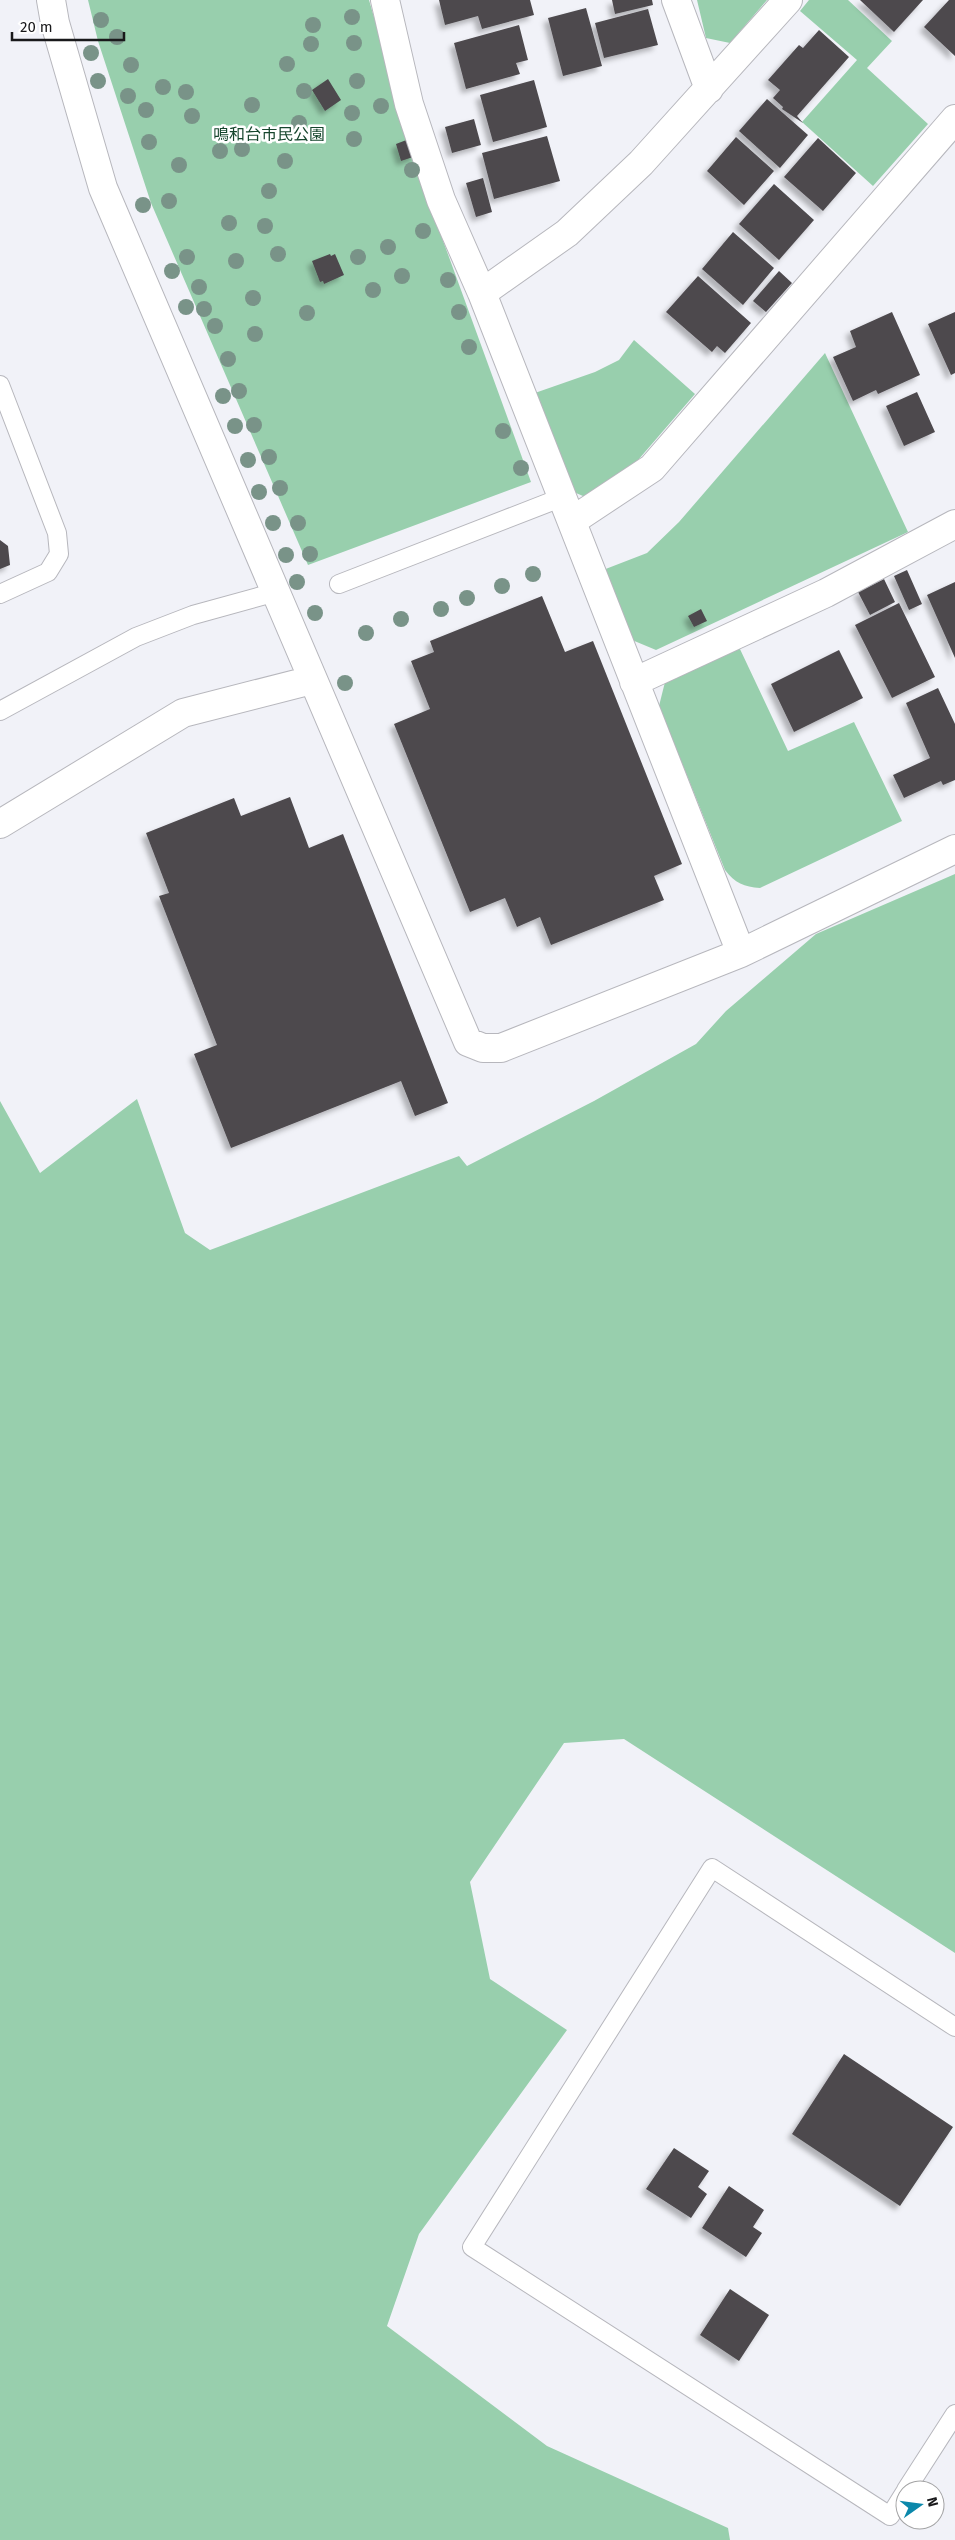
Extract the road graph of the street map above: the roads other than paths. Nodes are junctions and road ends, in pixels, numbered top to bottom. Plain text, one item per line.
1 (51, 0) edge
2 (386, 0) edge
3 (676, 0) edge
4 (788, 0) edge
5 (709, 89) junction
6 (952, 135) edge
7 (482, 293) junction
8 (0, 385) edge
9 (568, 509) junction
10 (955, 524) edge
11 (339, 584) dead end
12 (276, 592) junction
13 (0, 594) edge
14 (312, 680) junction
15 (634, 682) junction
16 (0, 711) edge
17 (0, 824) edge
18 (955, 849) edge
19 (741, 953) junction
20 (955, 2028) edge
21 (955, 2414) edge
22 (913, 2480) edge
23 (895, 2508) edge

1 - 12 street
2 - 7 street
3 - 5 street
4 - 5 street
5 - 7 street
6 - 9 street
7 - 9 street
8 - 13 lane
9 - 11 lane
9 - 15 street
10 - 15 street
12 - 14 street
12 - 16 lane
14 - 17 street
14 - 19 street
15 - 19 street
18 - 19 street
20 - 23 lane
21 - 22 lane

